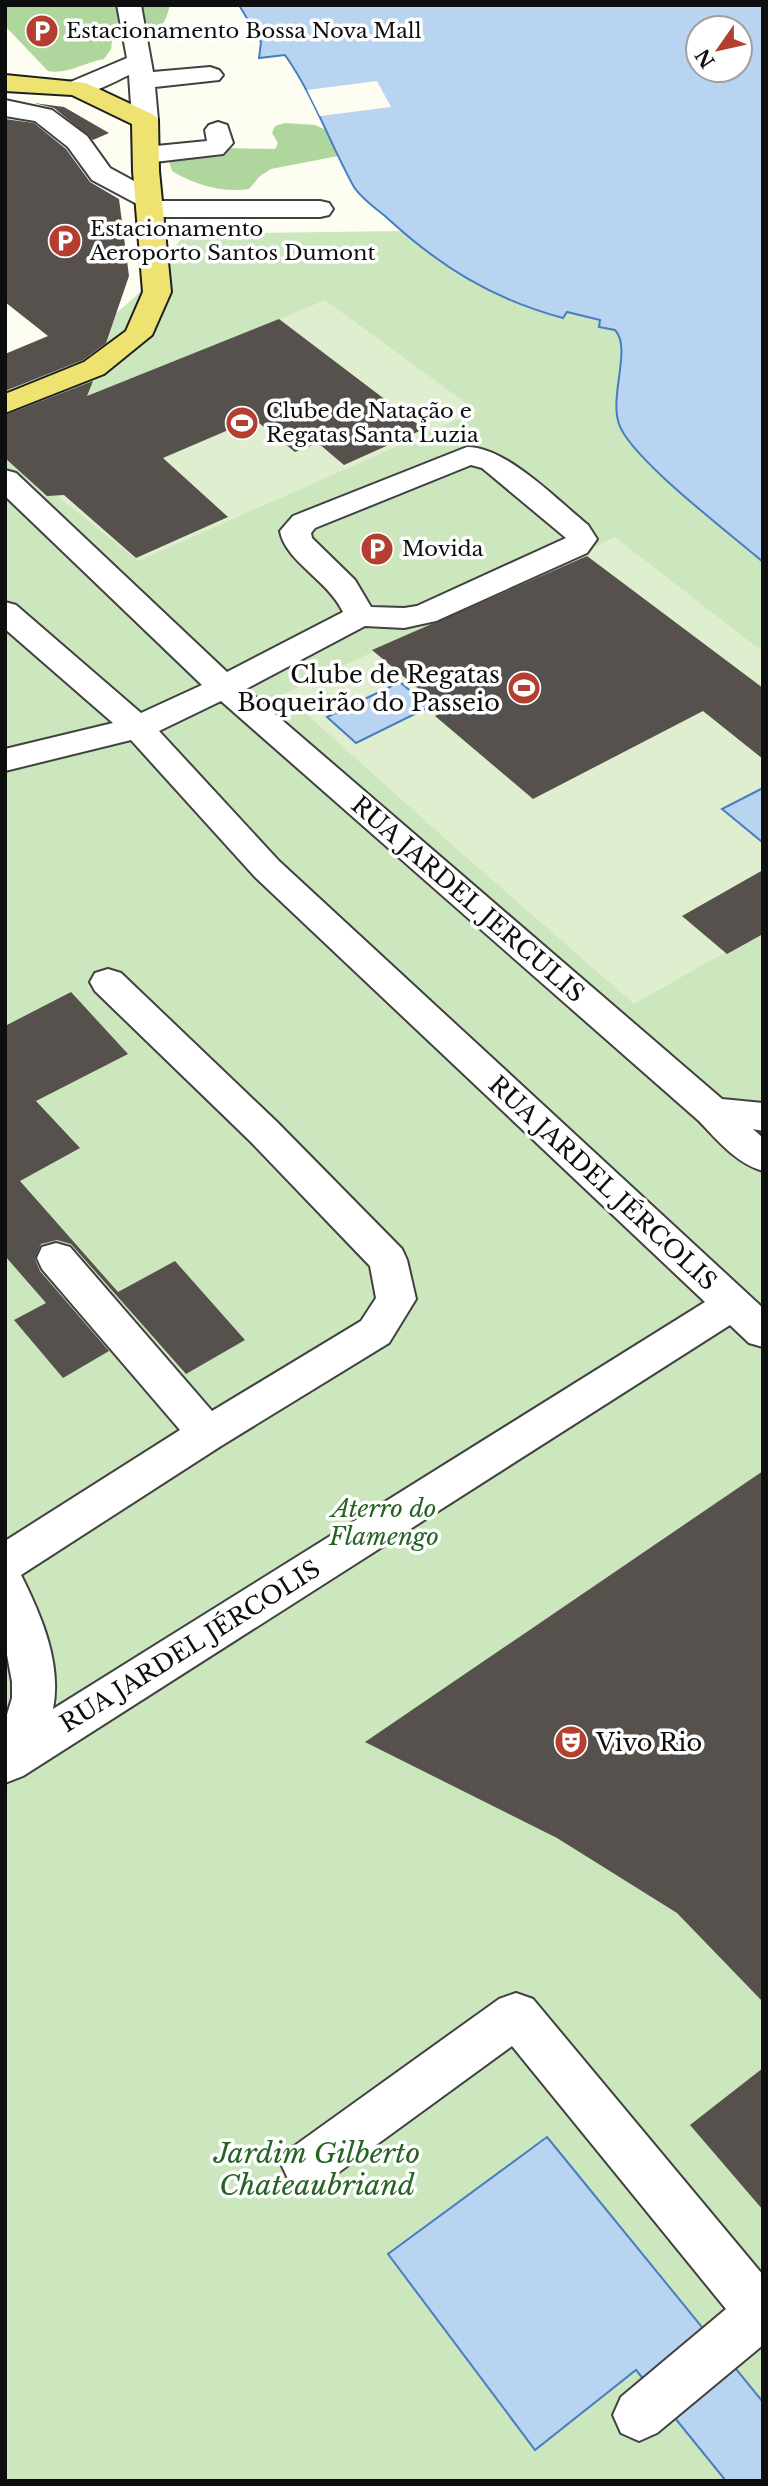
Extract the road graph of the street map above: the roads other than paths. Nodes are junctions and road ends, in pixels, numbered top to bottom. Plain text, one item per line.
1 (129, 5) edge
2 (141, 71) junction
3 (210, 75) dead end
4 (5, 83) edge
5 (77, 88) junction
6 (5, 108) edge
7 (145, 120) junction
8 (218, 130) dead end
9 (146, 163) junction
10 (101, 174) junction
11 (149, 205) junction
12 (320, 209) dead end
13 (5, 404) edge
14 (5, 479) edge
15 (5, 612) edge
16 (360, 616) junction
17 (224, 687) junction
18 (138, 728) junction
19 (5, 760) edge
20 (108, 982) dead end
21 (712, 1111) junction
22 (763, 1118) edge
23 (763, 1157) edge
24 (56, 1258) dead end
25 (751, 1320) edge
26 (207, 1434) junction
27 (5, 1563) edge
28 (5, 1585) edge
29 (6, 1763) edge
30 (307, 2166) dead end
31 (762, 2314) edge
32 (645, 2409) dead end

1 - 2 street
2 - 3 street
2 - 5 street
2 - 7 street
4 - 5 main road
5 - 7 main road
6 - 10 street
7 - 9 main road
8 - 9 street
9 - 10 street
9 - 11 main road
10 - 11 street
11 - 12 street
11 - 13 main road
14 - 17 street, RUA JARDEL JERCULIS
15 - 18 street, RUA JARDEL JÉRCOLIS
16 - 16 street
16 - 17 street
17 - 18 street
17 - 21 street, RUA JARDEL JERCULIS
18 - 19 street
18 - 25 street, RUA JARDEL JÉRCOLIS
20 - 26 street
21 - 22 street
21 - 23 street, RUA JARDEL JERCULIS
24 - 26 street
25 - 29 street, RUA JARDEL JÉRCOLIS
26 - 27 street
28 - 29 street
30 - 31 street
31 - 32 street

